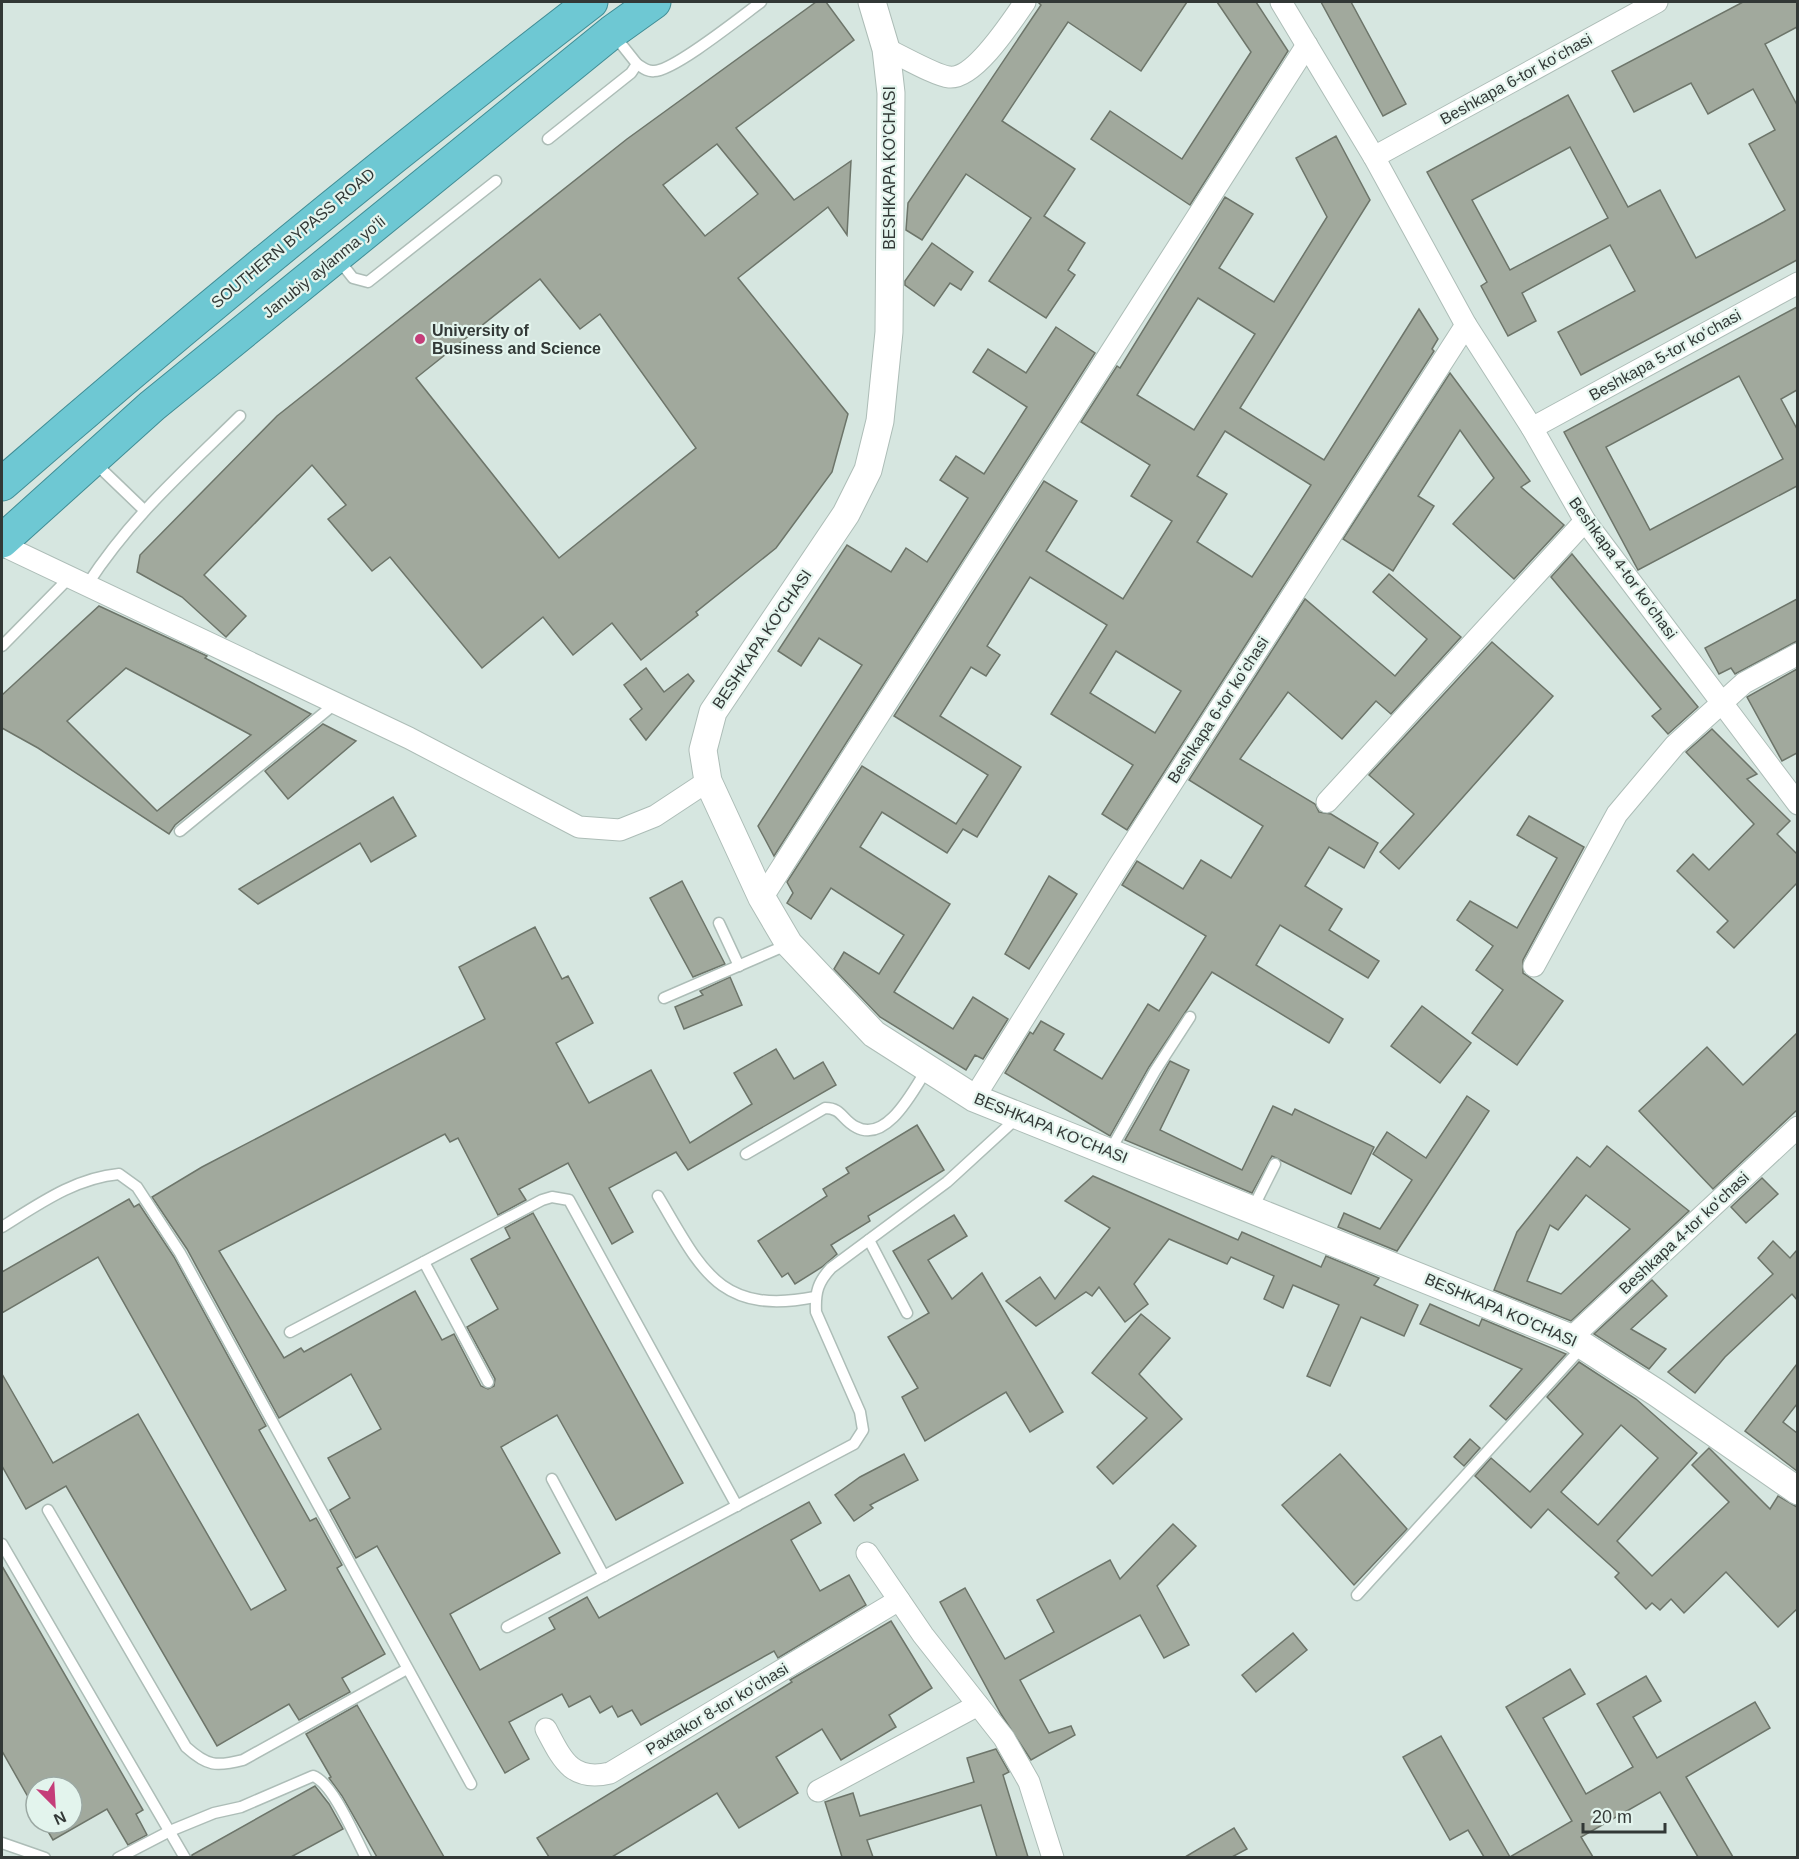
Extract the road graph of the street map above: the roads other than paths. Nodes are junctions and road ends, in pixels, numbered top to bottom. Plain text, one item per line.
1 (591, 2) edge
2 (654, 2) edge
3 (761, 2) edge
4 (872, 2) edge
5 (1025, 2) edge
6 (1281, 2) edge
7 (1657, 2) edge
8 (612, 32) junction
9 (1307, 45) junction
10 (886, 49) junction
11 (637, 64) junction
12 (548, 139) dead end
13 (1374, 157) junction
14 (496, 181) dead end
15 (336, 257) junction
16 (1797, 283) edge
17 (1466, 325) junction
18 (240, 416) dead end
19 (1532, 428) junction
20 (92, 460) junction
21 (2, 484) edge
22 (143, 509) junction
23 (1585, 521) junction
24 (2, 543) edge
25 (78, 581) junction
26 (2, 646) edge
27 (1797, 654) edge
28 (336, 704) junction
29 (1722, 704) junction
30 (708, 781) junction
31 (1327, 802) dead end
32 (1797, 804) edge
33 (180, 831) dead end
34 (762, 898) junction
35 (719, 923) dead end
36 (789, 944) junction
37 (739, 966) junction
38 (1534, 966) dead end
39 (664, 998) dead end
40 (1190, 1017) dead end
41 (927, 1069) junction
42 (974, 1098) junction
43 (1020, 1115) junction
44 (1797, 1127) edge
45 (1110, 1151) junction
46 (746, 1154) dead end
47 (1275, 1164) dead end
48 (658, 1196) dead end
49 (1252, 1208) junction
50 (2, 1227) edge
51 (869, 1240) junction
52 (424, 1262) junction
53 (815, 1297) junction
54 (907, 1313) dead end
55 (290, 1332) dead end
56 (1577, 1341) junction
57 (489, 1382) dead end
58 (552, 1479) dead end
59 (1797, 1491) edge
60 (737, 1506) junction
61 (48, 1510) dead end
62 (2, 1544) edge
63 (867, 1553) dead end
64 (604, 1576) junction
65 (1357, 1595) dead end
66 (899, 1600) junction
67 (507, 1627) dead end
68 (407, 1669) junction
69 (978, 1705) junction
70 (546, 1730) dead end
71 (471, 1784) dead end
72 (818, 1791) dead end
73 (170, 1831) junction
74 (2, 1843) edge
75 (45, 1857) edge
76 (118, 1857) edge
77 (186, 1857) edge
78 (366, 1857) edge
79 (1053, 1857) edge

1 - 21 highway, SOUTHERN BYPASS ROAD
2 - 8 highway, Janubiy aylanma yoʻli
3 - 11 lane
4 - 10 street, BESHKAPA KO'CHASI
5 - 10 street
6 - 9 street, Beshkapa 4-tor koʻchasi
7 - 13 street, Beshkapa 6-tor koʻchasi
8 - 11 lane
8 - 15 highway, Janubiy aylanma yoʻli
9 - 13 street, Beshkapa 4-tor koʻchasi
9 - 34 street
10 - 30 street, BESHKAPA KO'CHASI
11 - 12 lane
13 - 17 street, Beshkapa 4-tor koʻchasi
14 - 15 lane
15 - 20 highway, Janubiy aylanma yoʻli
16 - 19 street, Beshkapa 5-tor koʻchasi
17 - 19 street, Beshkapa 4-tor koʻchasi
17 - 42 street, Beshkapa 6-tor koʻchasi
18 - 22 lane
19 - 23 street, Beshkapa 4-tor koʻchasi
20 - 22 lane
20 - 24 highway, Janubiy aylanma yoʻli
22 - 25 lane
23 - 29 street, Beshkapa 4-tor koʻchasi
23 - 31 street
24 - 25 street
25 - 26 lane
25 - 28 street
27 - 29 street
28 - 30 street
28 - 33 lane
29 - 32 street, Beshkapa 4-tor koʻchasi
29 - 38 street
30 - 34 street, BESHKAPA KO'CHASI
34 - 36 street, BESHKAPA KO'CHASI
35 - 37 lane
36 - 37 lane
36 - 41 street, BESHKAPA KO'CHASI
37 - 39 lane
40 - 45 lane
41 - 42 street, BESHKAPA KO'CHASI
41 - 46 lane
42 - 43 street, BESHKAPA KO'CHASI
43 - 45 street, BESHKAPA KO'CHASI
43 - 51 lane
44 - 56 street, Beshkapa 4-tor koʻchasi
45 - 49 street, BESHKAPA KO'CHASI
47 - 49 lane
48 - 53 lane
49 - 56 street, BESHKAPA KO'CHASI
50 - 68 lane
51 - 53 lane
51 - 54 lane
52 - 55 lane
52 - 57 lane
52 - 60 lane
53 - 60 lane
56 - 59 street, BESHKAPA KO'CHASI
56 - 65 lane
58 - 64 lane
60 - 64 lane
61 - 68 lane
62 - 73 lane
63 - 66 street
64 - 67 lane
66 - 69 street
66 - 70 street, Paxtakor 8-tor koʻchasi
68 - 71 lane
69 - 72 street
69 - 79 street
73 - 76 lane
73 - 77 lane
73 - 78 lane
74 - 75 lane

